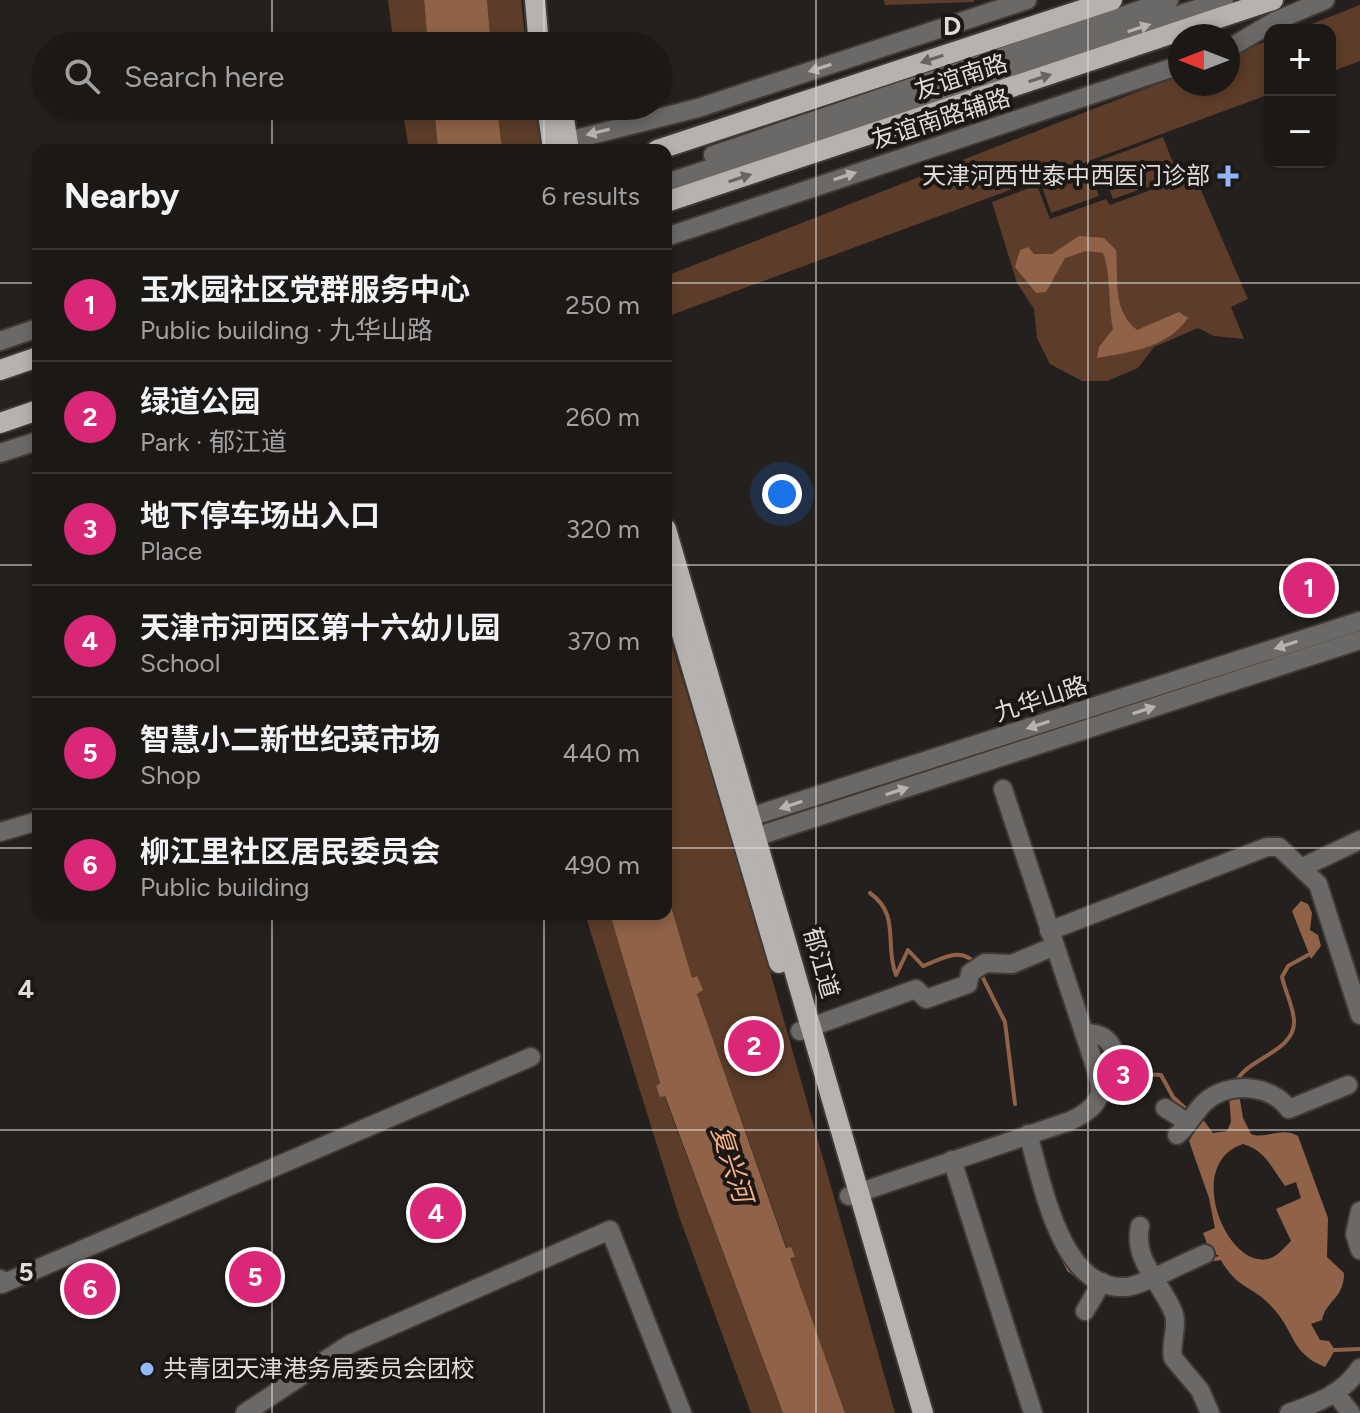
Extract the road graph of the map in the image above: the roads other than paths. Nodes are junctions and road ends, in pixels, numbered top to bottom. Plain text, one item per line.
1 (535, 0) edge
2 (549, 0) edge
3 (1027, 0) edge
4 (1112, 0) edge
5 (1169, 0) edge
6 (1224, 0) edge
7 (1273, 0) edge
8 (1325, 0) edge
9 (538, 32) edge
10 (552, 32) edge
11 (1240, 42) edge
12 (1168, 69) edge
13 (672, 115) edge
14 (552, 120) edge
15 (561, 120) edge
16 (654, 120) edge
17 (559, 144) edge
18 (560, 144) edge
19 (567, 144) edge
20 (672, 145) edge
21 (672, 168) edge
22 (672, 181) edge
23 (672, 200) edge
24 (672, 235) edge
25 (32, 330) edge
26 (0, 341) edge
27 (32, 359) edge
28 (0, 370) edge
29 (32, 412) edge
30 (0, 423) edge
31 (32, 443) edge
32 (0, 453) edge
33 (672, 551) edge
34 (672, 598) edge
35 (1360, 621) edge
36 (1360, 640) edge
37 (1003, 789) dead end
38 (32, 823) edge
39 (747, 829) junction
40 (0, 832) edge
41 (1360, 840) edge
42 (1301, 868) junction
43 (1052, 938) junction
44 (1360, 1015) edge
45 (806, 1029) junction
46 (1084, 1033) junction
47 (1115, 1053) dead end
48 (531, 1057) dead end
49 (1348, 1085) dead end
50 (1165, 1108) dead end
51 (1028, 1134) junction
52 (952, 1160) junction
53 (855, 1194) junction
54 (1360, 1211) edge
55 (1140, 1226) dead end
56 (1360, 1250) edge
57 (1205, 1254) dead end
58 (1154, 1281) junction
59 (1, 1283) edge
60 (1360, 1368) edge
61 (1335, 1393) junction
62 (245, 1413) edge
63 (682, 1413) edge
64 (912, 1413) edge
65 (923, 1413) edge
66 (1033, 1413) edge
67 (1210, 1413) edge
68 (1289, 1413) edge
69 (1351, 1413) edge

1 - 9 main road
2 - 10 main road
3 -> 13 street
4 -> 20 main road, 友谊南路
5 - 21 street
22 -> 6 street
23 -> 7 main road, 友谊南路
8 - 11 street
24 -> 12 street, 友谊南路辅路
14 - 17 main road
15 - 18 main road
16 -> 19 street
25 - 26 street
27 - 28 main road
29 - 30 main road
31 - 32 street
33 - 39 main road, 郁江道
34 - 39 main road, 郁江道
35 -> 39 street, 九华山路
39 -> 36 street, 九华山路
37 - 43 street
38 - 40 street
39 - 45 main road, 郁江道
41 - 42 street
42 - 43 street
42 - 44 street
43 - 45 street
43 - 46 street
45 - 53 main road, 郁江道
46 - 47 street
46 - 51 street
48 - 59 street
49 - 50 street
51 - 52 street
51 - 58 street
52 - 53 street
52 - 66 street
53 - 64 main road, 郁江道
53 - 65 main road, 郁江道
54 - 56 street
55 - 58 street
57 - 58 street
58 - 67 street
60 - 61 street
61 - 68 street
61 - 69 street
62 - 63 street

